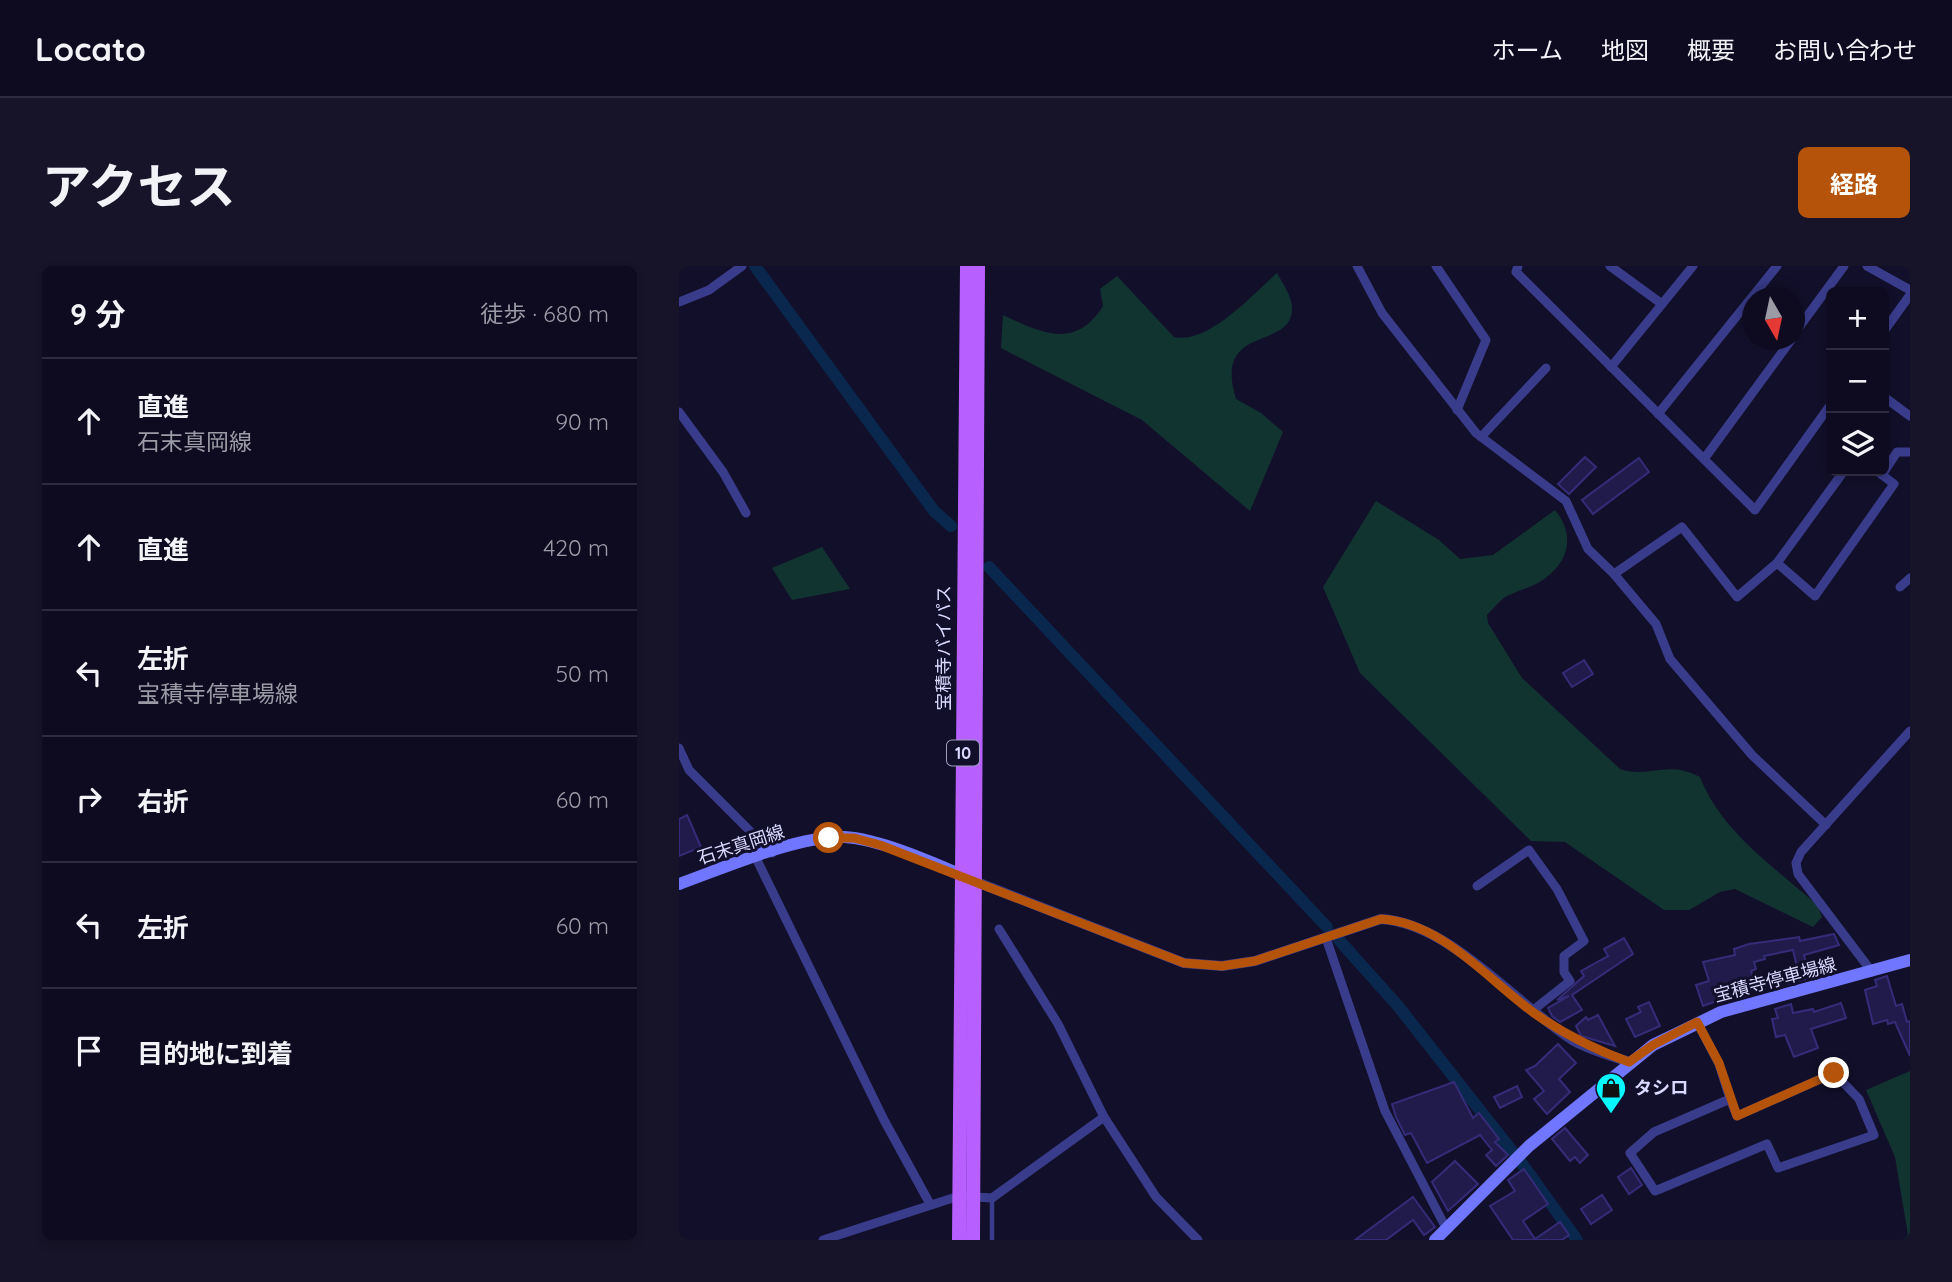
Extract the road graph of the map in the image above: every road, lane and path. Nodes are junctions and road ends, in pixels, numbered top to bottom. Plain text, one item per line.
1 (742, 266) edge
2 (967, 266) edge
3 (978, 266) edge
4 (1357, 266) edge
5 (1436, 266) edge
6 (1518, 266) edge
7 (1610, 266) edge
8 (1693, 266) edge
9 (1777, 266) edge
10 (1844, 266) edge
11 (1872, 267) edge
12 (1910, 292) edge
13 (679, 302) edge
14 (1662, 304) junction
15 (1805, 319) edge
16 (1889, 324) edge
17 (1784, 350) edge
18 (1611, 367) junction
19 (1546, 368) dead end
20 (1889, 400) edge
21 (1457, 410) junction
22 (1826, 411) edge
23 (679, 412) edge
24 (1658, 414) junction
25 (1910, 415) edge
26 (1481, 437) junction
27 (1910, 452) edge
28 (1704, 459) junction
29 (1889, 462) edge
30 (1840, 476) edge
31 (1884, 476) edge
32 (746, 513) dead end
33 (1777, 563) junction
34 (1614, 574) junction
35 (1910, 578) edge
36 (1900, 587) dead end
37 (1910, 731) edge
38 (679, 748) edge
39 (1826, 825) junction
40 (772, 853) junction
41 (756, 858) junction
42 (968, 878) junction
43 (679, 884) edge
44 (1477, 886) dead end
45 (999, 929) dead end
46 (1326, 938) junction
47 (1910, 960) edge
48 (1872, 972) junction
49 (1532, 1012) junction
50 (1697, 1022) junction
51 (1629, 1062) junction
52 (1730, 1099) junction
53 (1104, 1117) junction
54 (966, 1196) junction
55 (992, 1198) junction
56 (930, 1204) junction
57 (1446, 1228) junction
58 (823, 1240) edge
59 (959, 1240) edge
60 (973, 1240) edge
61 (992, 1240) edge
62 (1198, 1240) edge
63 (1435, 1240) edge

1 - 13 street
2 - 42 main road, 宝積寺バイパス / 10
3 - 42 main road, 宝積寺バイパス / 10
4 - 21 street
5 - 21 street
6 - 18 street
7 - 14 street
8 - 14 street
9 - 24 street
10 - 15 street
11 - 12 street
12 - 16 street
14 - 18 street
17 - 28 street
18 - 24 street
19 - 26 street
20 - 25 street
21 - 26 street
22 - 28 street
23 - 32 street
24 - 28 street
26 - 34 street
27 - 29 street
30 - 33 street
31 - 33 street
33 - 34 street
34 - 39 street
35 - 36 street
37 - 39 street
38 - 40 street
39 - 48 street
40 - 41 main road, 石末真岡線
40 - 42 main road, 石末真岡線
41 - 43 main road, 石末真岡線
41 - 56 street
42 - 46 street
42 - 54 main road, 宝積寺バイパス / 10
44 - 49 street
45 - 53 street
46 - 49 street
46 - 57 street
47 - 48 main road, 宝積寺停車場線
48 - 50 main road, 宝積寺停車場線
49 - 51 street
50 - 51 main road, 宝積寺停車場線
50 - 52 street
51 - 57 main road, 宝積寺停車場線
52 - 52 street
53 - 55 street
53 - 62 street
54 - 55 street
54 - 56 street
54 - 59 main road, 宝積寺バイパス / 10
54 - 60 main road, 宝積寺バイパス / 10
55 - 61 lane
56 - 58 street
57 - 63 main road, 宝積寺停車場線

